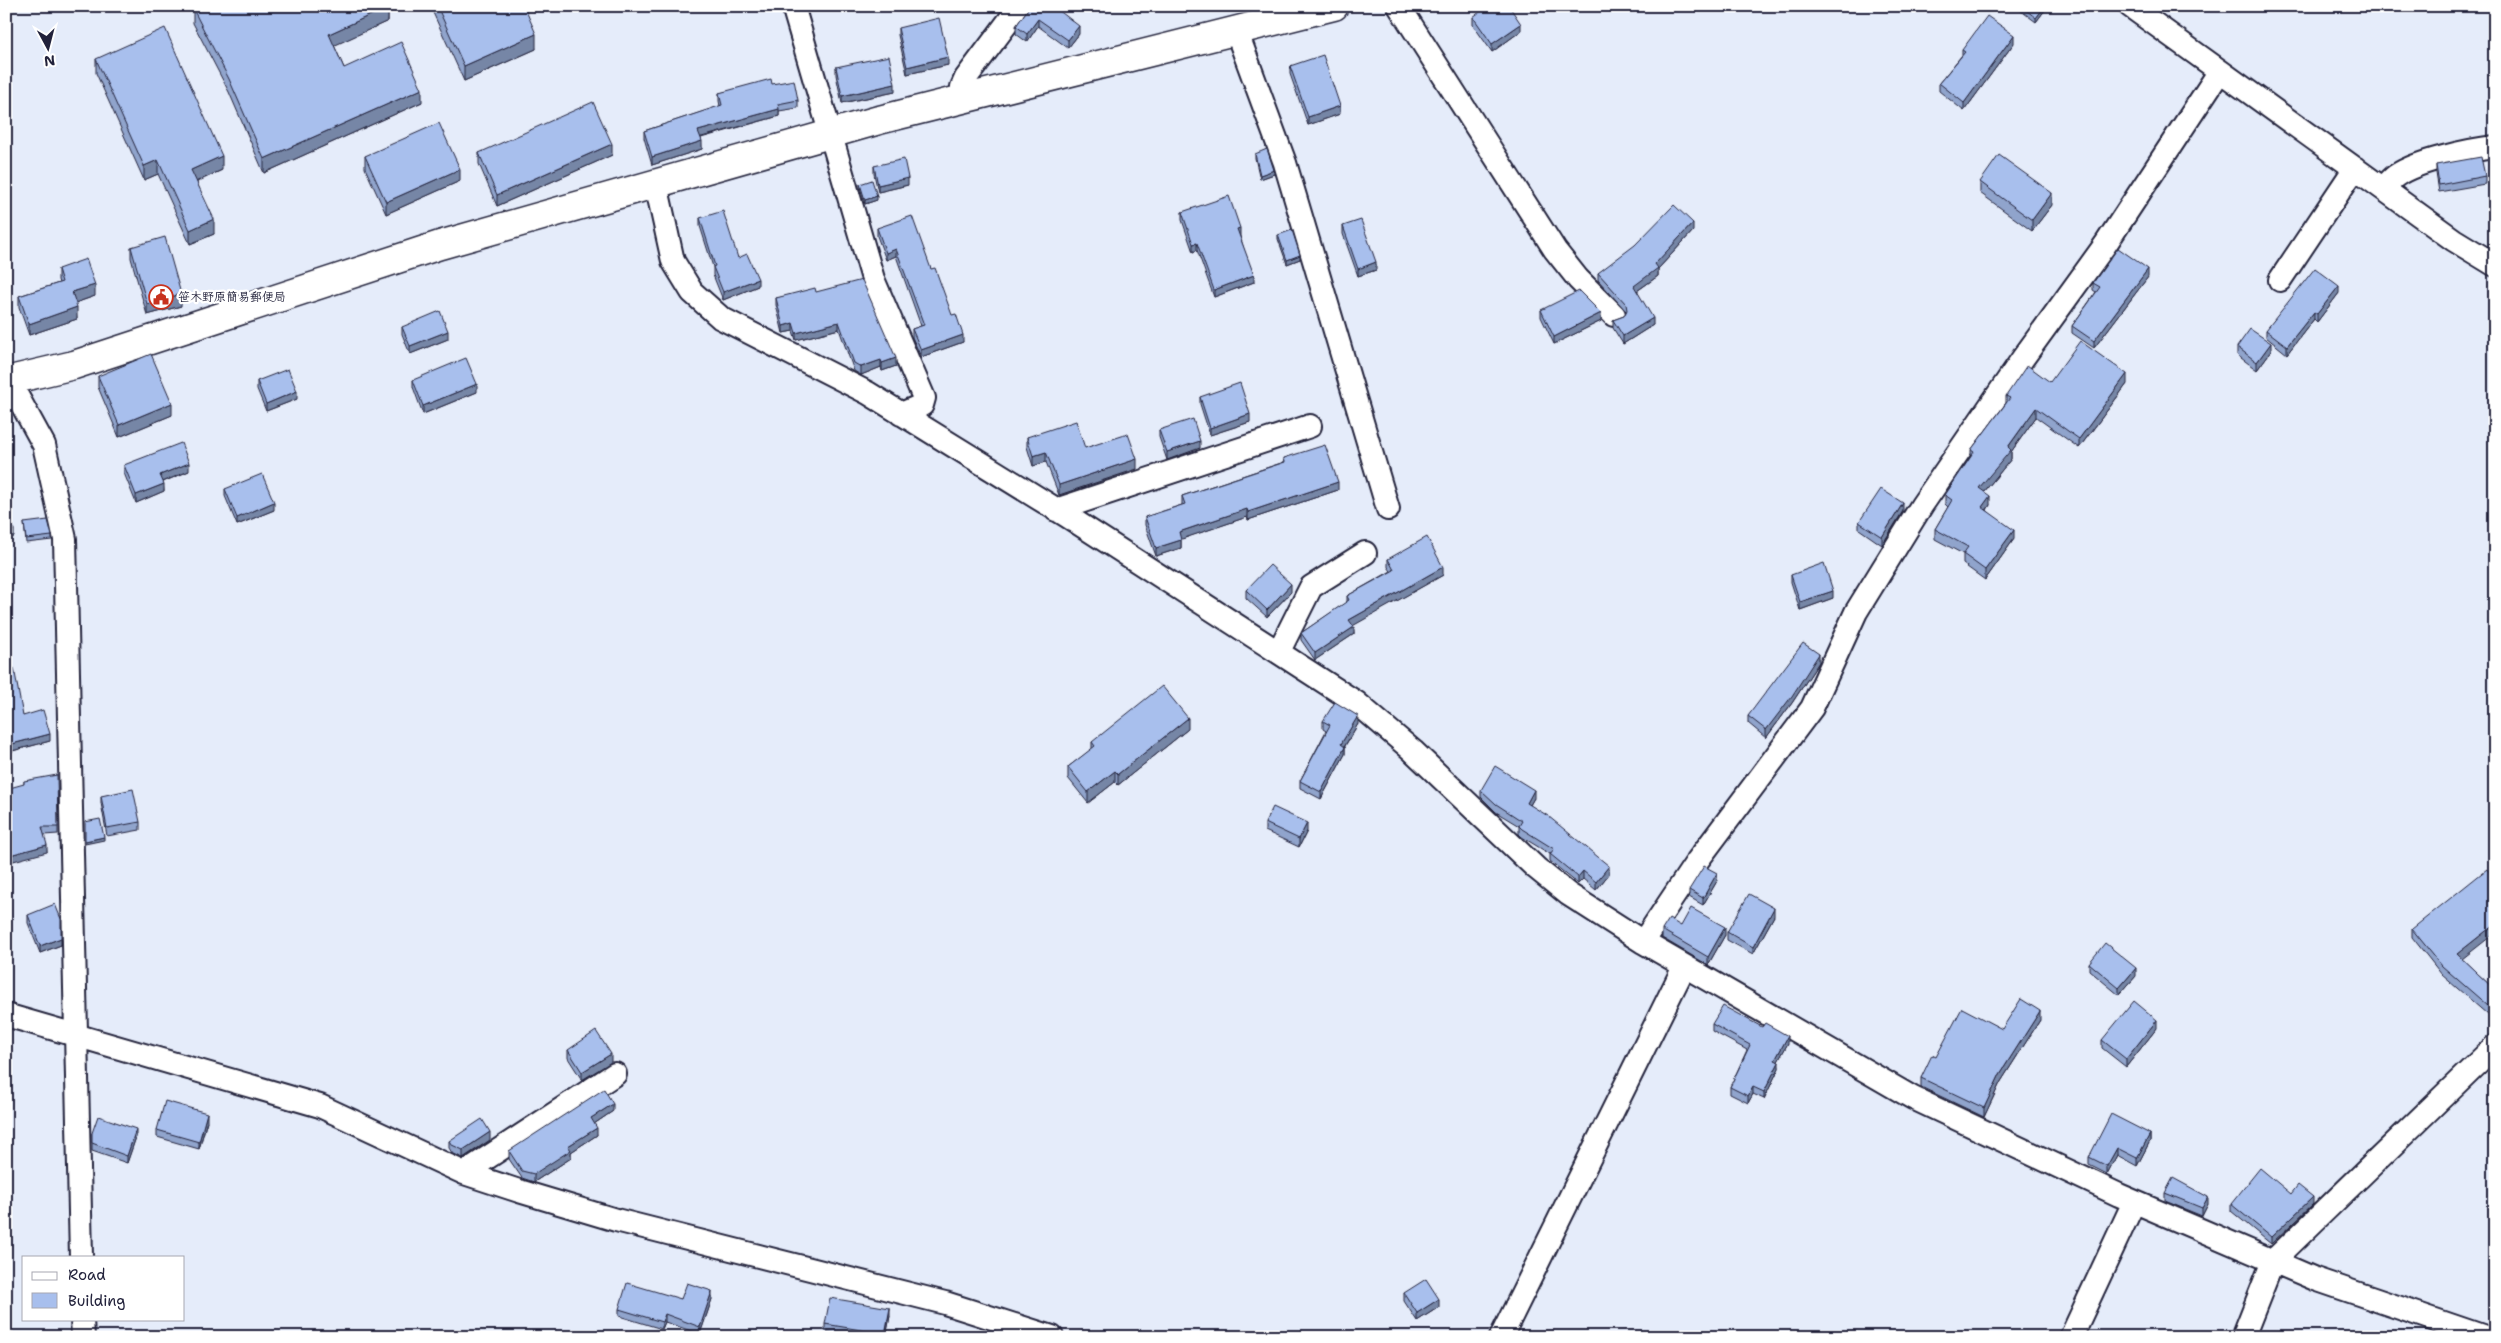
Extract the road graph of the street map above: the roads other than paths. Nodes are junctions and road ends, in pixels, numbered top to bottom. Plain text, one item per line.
1 (793, 6) edge
2 (1020, 6) edge
3 (1334, 6) edge
4 (1400, 6) edge
5 (2130, 6) edge
6 (1236, 30) junction
7 (2220, 71) junction
8 (964, 98) junction
9 (830, 134) junction
10 (2495, 147) edge
11 (2356, 168) junction
12 (656, 184) junction
13 (2383, 188) junction
14 (2495, 265) edge
15 (2280, 280) dead end
16 (1614, 315) dead end
17 (8, 381) edge
18 (901, 414) junction
19 (1310, 426) dead end
20 (1056, 510) junction
21 (1388, 510) dead end
22 (1365, 553) dead end
23 (1279, 651) junction
24 (1643, 942) junction
25 (1684, 967) junction
26 (6, 1015) edge
27 (77, 1035) junction
28 (2495, 1046) edge
29 (615, 1074) dead end
30 (464, 1173) junction
31 (2134, 1202) junction
32 (81, 1256) edge
33 (2273, 1261) junction
34 (82, 1320) edge
35 (83, 1337) edge
36 (1052, 1337) edge
37 (1501, 1337) edge
38 (2071, 1337) edge
39 (2243, 1337) edge
40 (2485, 1337) edge

1 - 9 street
2 - 8 street
3 - 6 street
4 - 16 street
5 - 7 street
6 - 8 street
6 - 21 street
7 - 11 street
7 - 24 street
8 - 9 street
9 - 12 street
9 - 18 street
10 - 13 street
11 - 13 street
11 - 15 street
12 - 17 street
12 - 18 street
13 - 14 street
17 - 27 street
18 - 20 street
19 - 20 street
20 - 23 street
22 - 23 street
23 - 24 street
24 - 25 street
25 - 31 street
25 - 37 street
26 - 27 street
27 - 30 street
27 - 32 street
28 - 33 street
29 - 30 street
30 - 36 street
31 - 33 street
31 - 38 street
33 - 39 street
33 - 40 street
34 - 35 street

